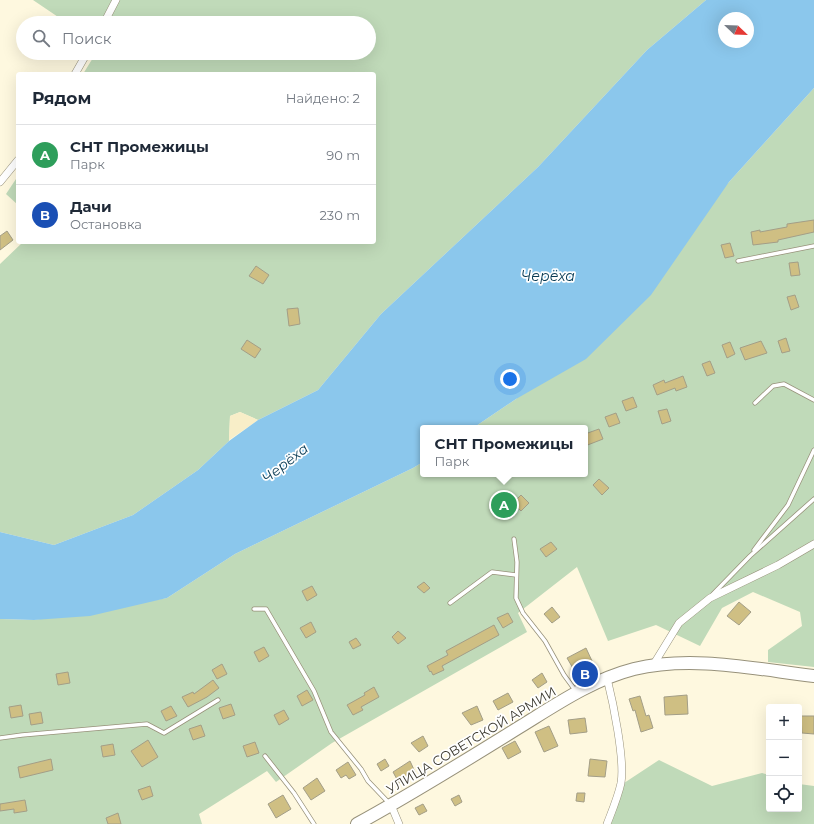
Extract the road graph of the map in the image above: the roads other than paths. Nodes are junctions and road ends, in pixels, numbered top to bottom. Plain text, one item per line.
1 (116, 0) edge
2 (108, 16) edge
3 (83, 60) edge
4 (76, 72) edge
5 (16, 162) edge
6 (0, 182) edge
7 (814, 246) edge
8 (738, 261) dead end
9 (814, 400) edge
10 (755, 403) dead end
11 (814, 450) edge
12 (814, 500) edge
13 (514, 539) dead end
14 (814, 544) edge
15 (750, 556) junction
16 (516, 575) junction
17 (710, 598) junction
18 (450, 603) dead end
19 (254, 610) dead end
20 (652, 667) junction
21 (814, 676) edge
22 (607, 678) junction
23 (576, 693) junction
24 (218, 700) dead end
25 (0, 738) edge
26 (265, 756) dead end
27 (391, 805) junction
28 (314, 824) edge
29 (357, 824) edge
30 (399, 824) edge
31 (607, 824) edge

1 - 2 street
3 - 4 street
5 - 6 street
7 - 8 lane
9 - 10 lane
11 - 15 lane
12 - 15 lane
13 - 16 lane
14 - 17 street
15 - 17 lane
16 - 18 lane
16 - 23 lane
17 - 20 street
19 - 27 lane
20 - 21 main road, УЛИЦА СОВЕТСКОЙ АРМИИ
20 - 22 main road, УЛИЦА СОВЕТСКОЙ АРМИИ
22 - 23 main road, УЛИЦА СОВЕТСКОЙ АРМИИ
22 - 31 street
23 - 27 main road, УЛИЦА СОВЕТСКОЙ АРМИИ
24 - 25 lane
26 - 28 lane
27 - 29 main road, УЛИЦА СОВЕТСКОЙ АРМИИ
27 - 30 street

